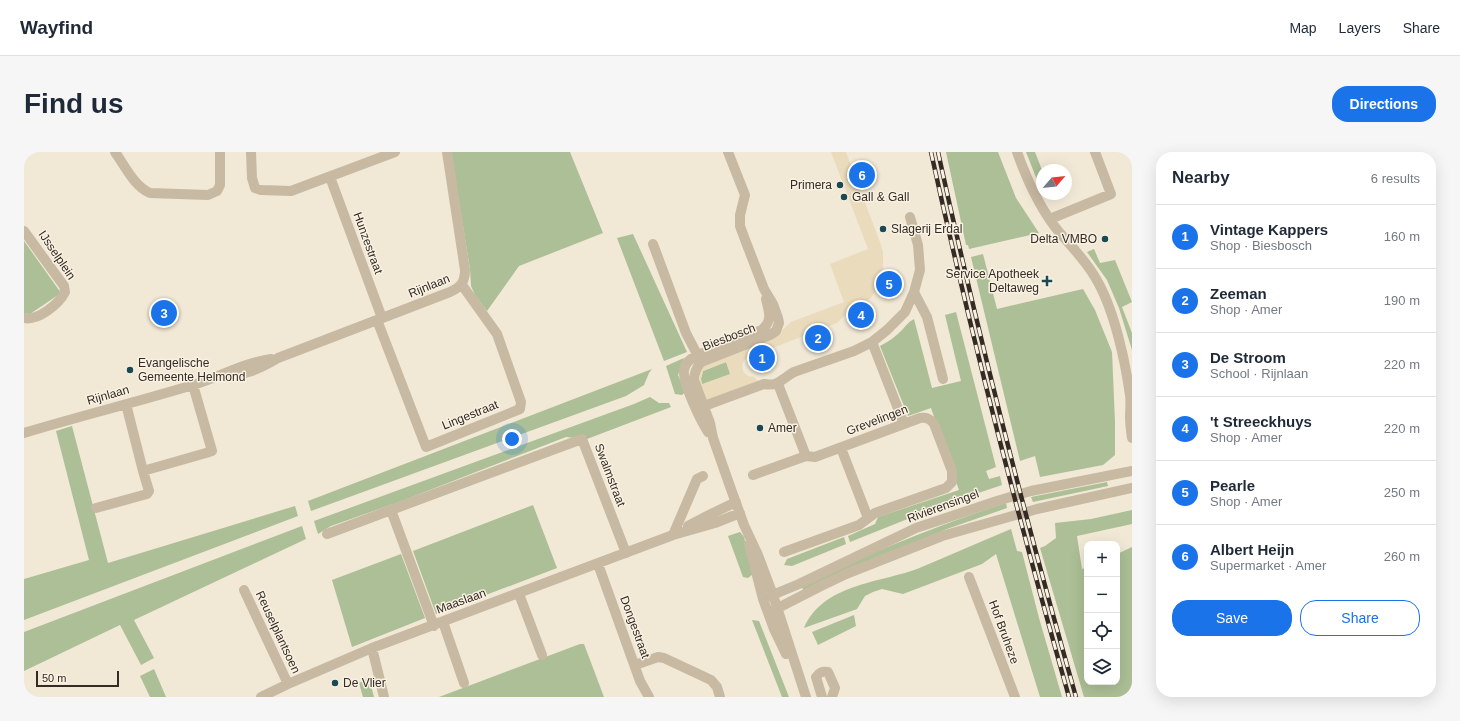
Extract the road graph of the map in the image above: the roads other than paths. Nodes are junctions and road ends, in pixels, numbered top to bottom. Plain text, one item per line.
1 (115, 152) edge
2 (220, 152) edge
3 (251, 152) edge
4 (395, 152) edge
5 (447, 152) edge
6 (728, 152) edge
7 (1017, 152) edge
8 (1095, 152) edge
9 (330, 177) junction
10 (910, 218) dead end
11 (1050, 219) junction
12 (24, 231) edge
13 (652, 244) dead end
14 (462, 285) junction
15 (914, 292) junction
16 (24, 318) edge
17 (380, 319) junction
18 (872, 342) junction
19 (700, 358) junction
20 (943, 379) dead end
21 (778, 384) junction
22 (193, 385) junction
23 (1131, 399) edge
24 (126, 404) junction
25 (700, 408) junction
26 (904, 424) junction
27 (24, 433) edge
28 (1132, 438) edge
29 (841, 448) junction
30 (806, 456) junction
31 (143, 471) junction
32 (1132, 471) edge
33 (753, 474) dead end
34 (703, 476) dead end
35 (1132, 488) edge
36 (736, 502) junction
37 (96, 508) dead end
38 (391, 510) junction
39 (740, 513) junction
40 (868, 518) junction
41 (327, 534) dead end
42 (673, 535) junction
43 (784, 552) dead end
44 (626, 553) junction
45 (598, 564) junction
46 (970, 577) dead end
47 (244, 590) dead end
48 (519, 594) junction
49 (768, 597) junction
50 (772, 611) junction
51 (438, 624) junction
52 (372, 648) junction
53 (542, 655) dead end
54 (635, 665) junction
55 (464, 683) dead end
56 (288, 684) junction
57 (261, 697) edge
58 (384, 697) edge
59 (649, 697) edge
60 (720, 697) edge
61 (806, 697) edge
62 (822, 697) edge
63 (832, 697) edge
64 (1014, 697) edge

1 - 2 street
3 - 9 street
4 - 9 street
5 - 14 street, Rijnlaan
6 - 19 street, Biesbosch
7 - 11 street
8 - 11 street
9 - 17 street, Hunzestraat
10 - 15 street
11 - 23 street
12 - 16 street, IJsselplein
13 - 19 street, Biesbosch
14 - 17 street, Rijnlaan
14 - 17 street, Lingestraat
15 - 18 street
15 - 20 street
17 - 22 street, Rijnlaan
18 - 21 street
18 - 26 street
19 - 25 street, Biesbosch
21 - 25 street
21 - 30 street
22 - 24 street, Rijnlaan
22 - 31 street
23 - 28 street
24 - 27 street, Rijnlaan
24 - 31 street
25 - 36 street, Biesbosch
26 - 29 street, Grevelingen
26 - 40 street, Grevelingen
29 - 30 street, Grevelingen
29 - 40 street, Grevelingen
30 - 33 street, Grevelingen
31 - 37 street
32 - 49 street, Rivierensingel
34 - 42 street
35 - 50 street
36 - 39 street, Biesbosch
36 - 42 street, Maaslaan
38 - 41 street, Swalmstraat
38 - 44 street, Swalmstraat
38 - 51 street
39 - 42 street, Maaslaan
39 - 49 street, Biesbosch
40 - 43 street, Grevelingen
42 - 44 street, Maaslaan
44 - 45 street, Maaslaan
45 - 48 street, Maaslaan
45 - 54 street, Dongestraat
46 - 64 street, Hof Bruheze
47 - 56 street, Reuselplantsoen
48 - 51 street, Maaslaan
48 - 53 street
49 - 50 street
50 - 61 street
51 - 52 street, Maaslaan
51 - 55 street
52 - 56 street, Maaslaan
52 - 58 street
54 - 59 street, Dongestraat
54 - 60 street
56 - 57 street, Maaslaan
62 - 63 street

